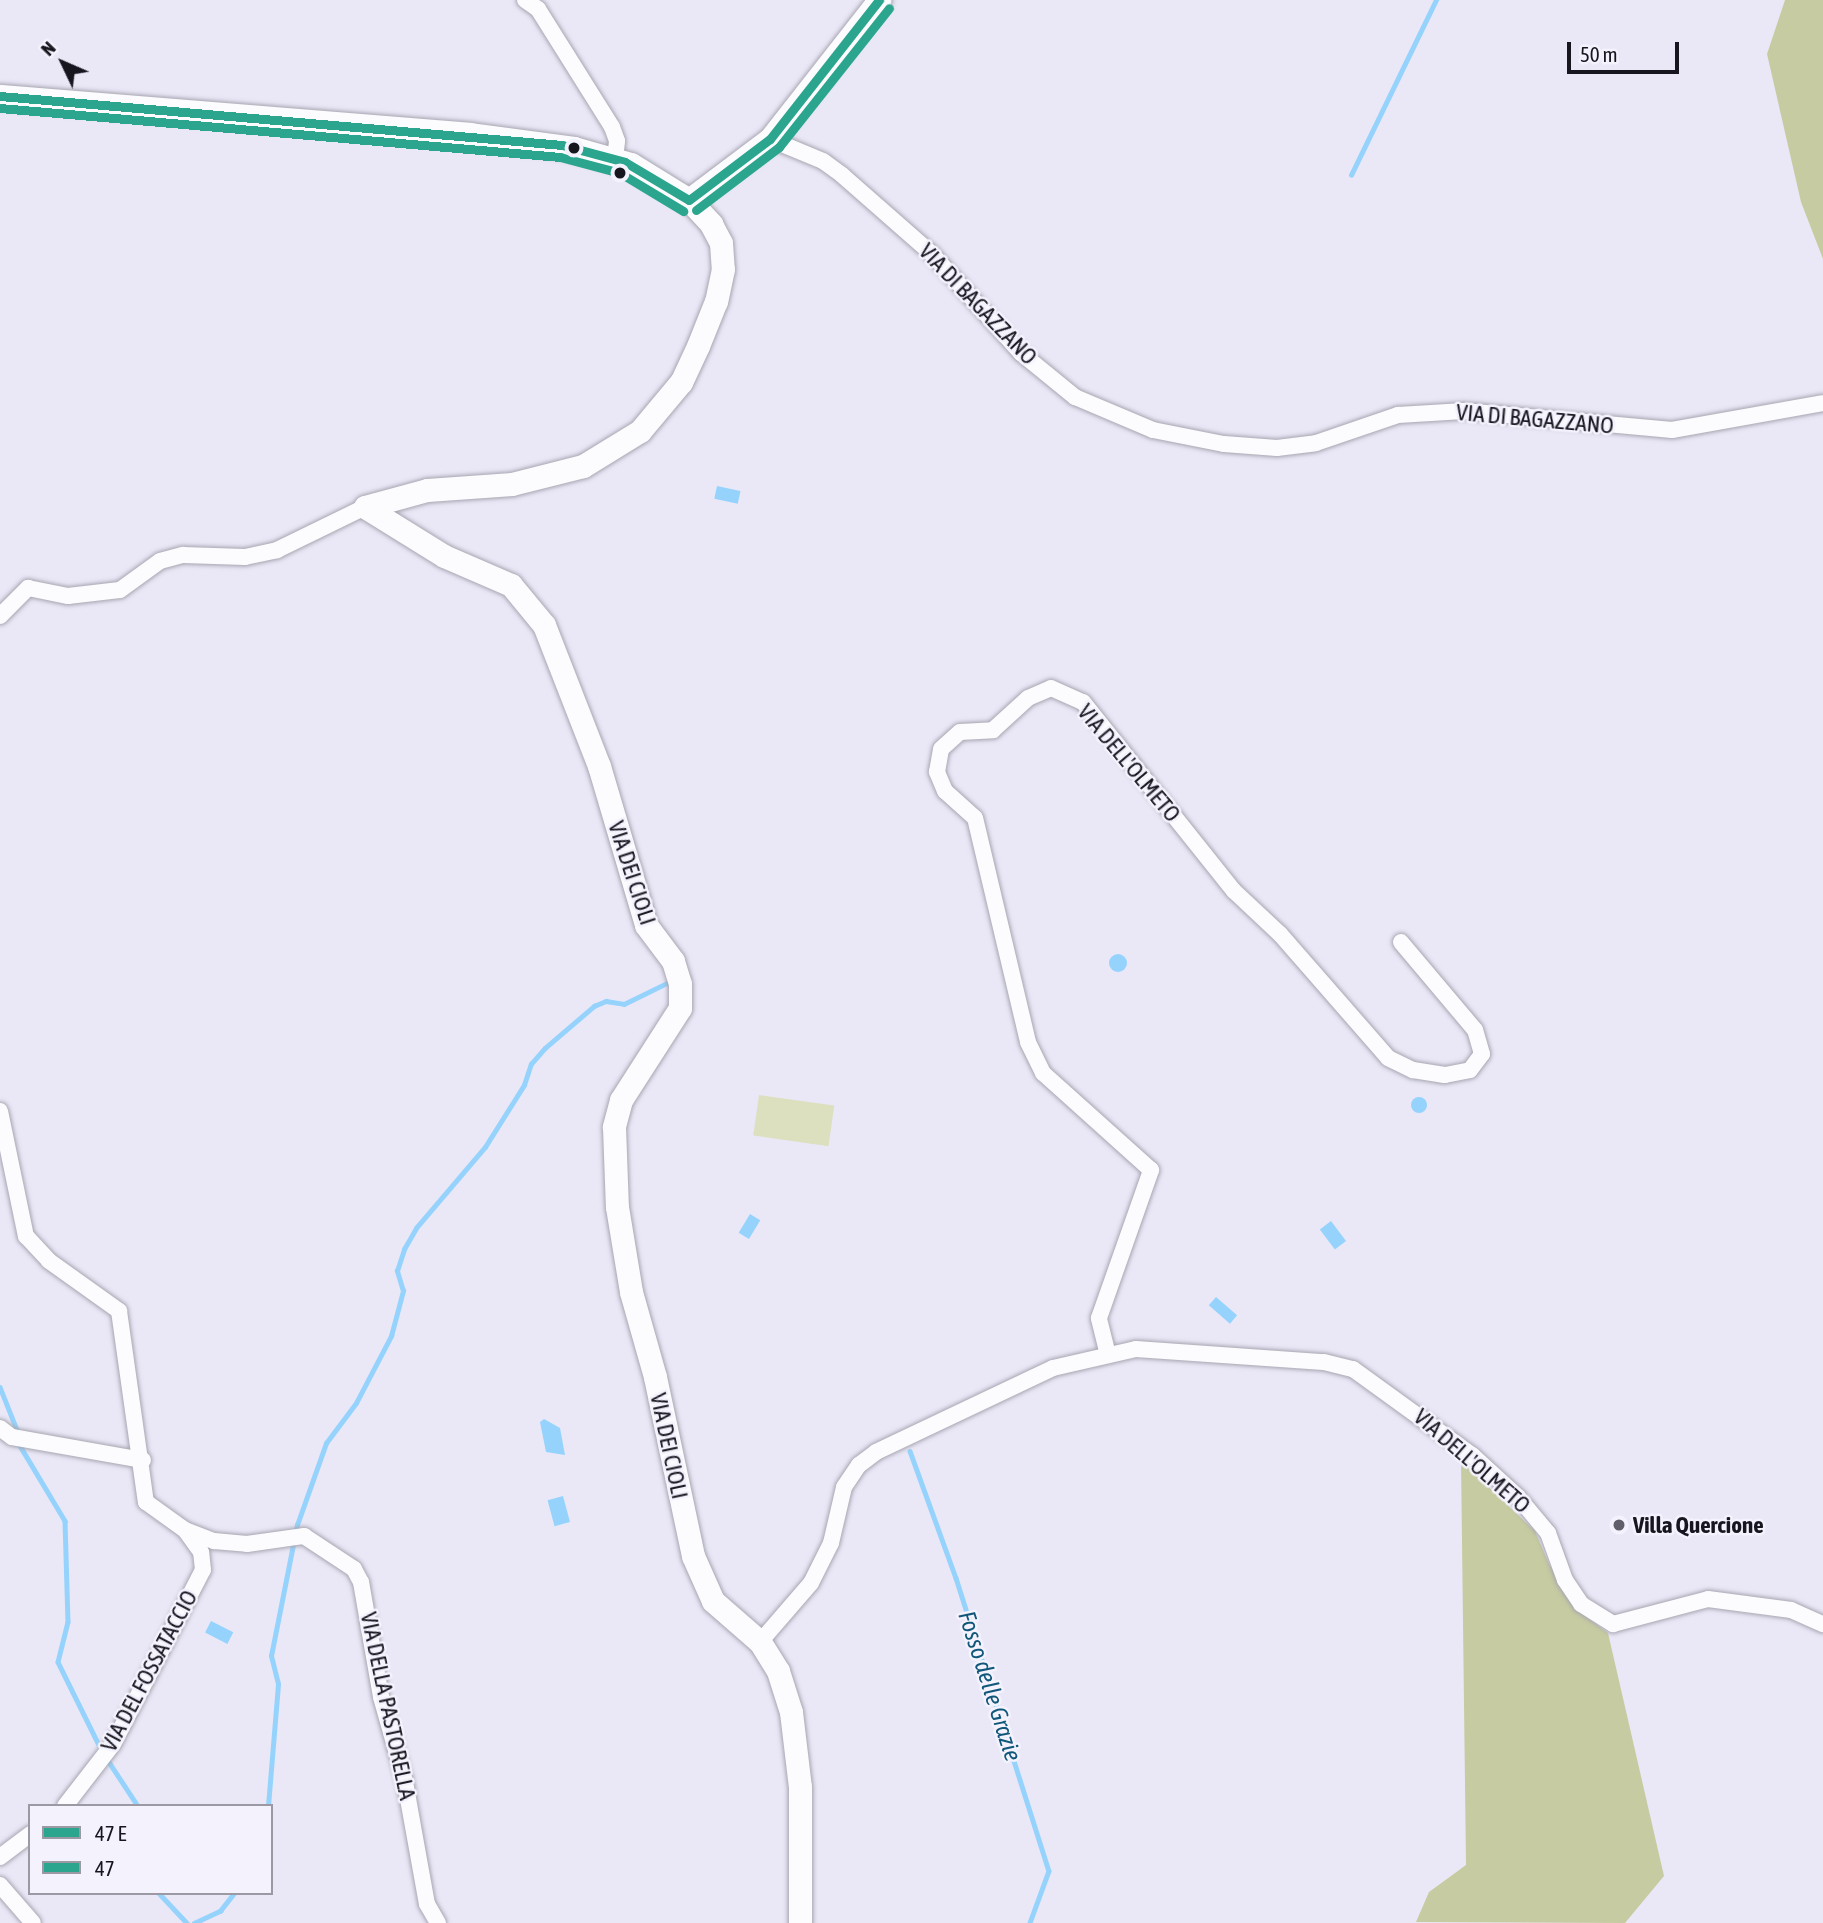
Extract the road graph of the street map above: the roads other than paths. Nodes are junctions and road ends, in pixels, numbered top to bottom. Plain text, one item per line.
1 (878, 0) edge
2 (537, 3) edge
3 (0, 96) edge
4 (770, 139) junction
5 (615, 159) junction
6 (689, 200) junction
7 (1823, 403) edge
8 (365, 507) junction
9 (0, 616) edge
10 (1401, 942) dead end
11 (0, 1111) edge
12 (1108, 1355) junction
13 (0, 1428) edge
14 (143, 1460) junction
15 (185, 1530) junction
16 (1823, 1624) edge
17 (760, 1642) junction
18 (67, 1804) edge
19 (28, 1836) edge
20 (0, 1857) edge
21 (0, 1885) edge
22 (33, 1923) edge
23 (438, 1923) edge
24 (800, 1923) edge

1 - 4 street
2 - 5 street
3 - 5 street
4 - 6 street
4 - 7 street, VIA DI BAGAZZANO
5 - 6 street
6 - 8 street
8 - 9 street
8 - 17 street, VIA DEI CIOLI
10 - 12 street, VIA DELL'OLMETO
11 - 14 street, VIA DELLA PASTORELLA
12 - 16 street, VIA DELL'OLMETO
12 - 17 street, VIA DELL'OLMETO
13 - 14 street
14 - 15 street, VIA DELLA PASTORELLA
15 - 18 street, VIA DEL FOSSATACCIO
15 - 23 street, VIA DELLA PASTORELLA
17 - 24 street, VIA DEI CIOLI
19 - 20 street
21 - 22 street

